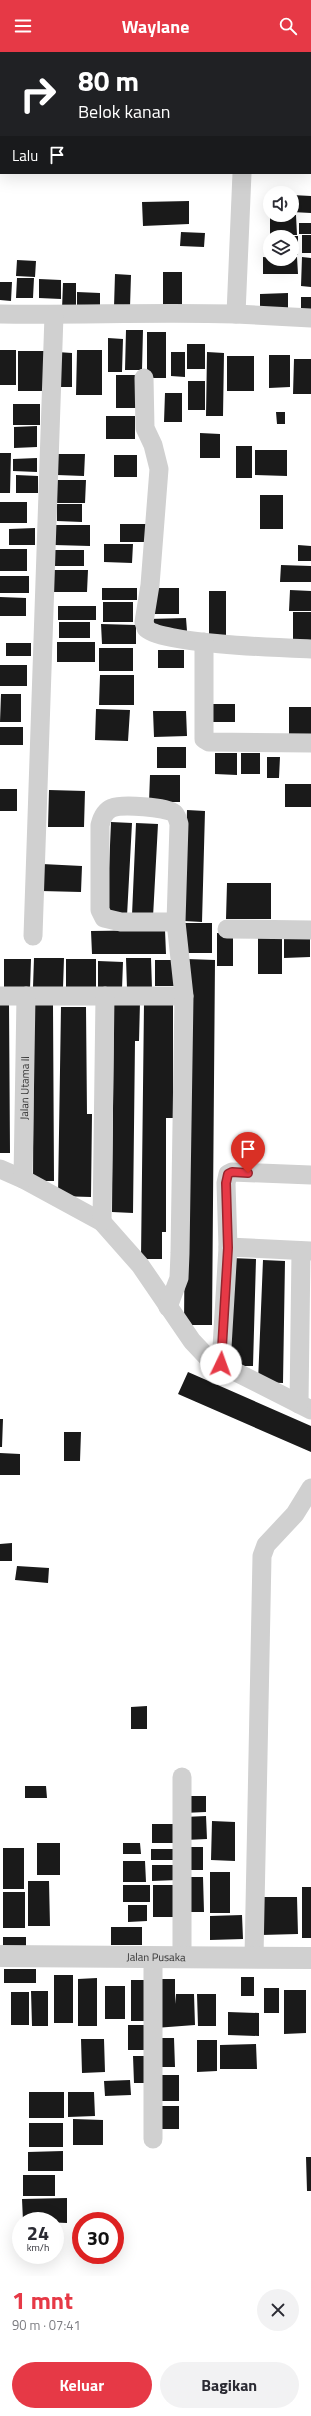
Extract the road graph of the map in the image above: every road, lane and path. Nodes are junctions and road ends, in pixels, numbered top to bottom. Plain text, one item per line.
1 (242, 174) edge
2 (0, 314) edge
3 (236, 314) junction
4 (54, 315) junction
5 (311, 318) edge
6 (144, 378) dead end
7 (204, 642) junction
8 (311, 649) edge
9 (311, 743) edge
10 (176, 922) junction
11 (226, 929) dead end
12 (311, 930) edge
13 (33, 936) dead end
14 (0, 996) edge
15 (26, 996) junction
16 (105, 996) junction
17 (184, 996) junction
18 (0, 1169) edge
19 (311, 1176) edge
20 (23, 1179) junction
21 (102, 1222) junction
22 (228, 1248) junction
23 (306, 1251) edge
24 (168, 1307) junction
25 (221, 1364) junction
26 (305, 1407) edge
27 (311, 1488) edge
28 (305, 1509) edge
29 (182, 1777) dead end
30 (0, 1956) edge
31 (254, 1957) junction
32 (153, 1958) junction
33 (182, 1958) junction
34 (311, 1958) edge
35 (153, 2140) dead end

1 - 3 street
2 - 4 street
3 - 4 street
3 - 5 street
4 - 13 street
6 - 7 street
7 - 8 street
7 - 9 street
10 - 10 street
10 - 17 street
11 - 12 street
14 - 15 street
15 - 16 street
15 - 20 street, Jalan Utama ll
16 - 17 street
16 - 21 street
17 - 24 street
18 - 20 street
19 - 22 street
20 - 21 street
21 - 24 street
22 - 23 street
22 - 25 street
23 - 26 street
24 - 25 street
25 - 26 street
27 - 28 street
28 - 31 street
29 - 33 street
30 - 32 street, Jalan Pusaka
31 - 33 street, Jalan Pusaka
31 - 34 street, Jalan Pusaka
32 - 33 street, Jalan Pusaka
32 - 35 street

